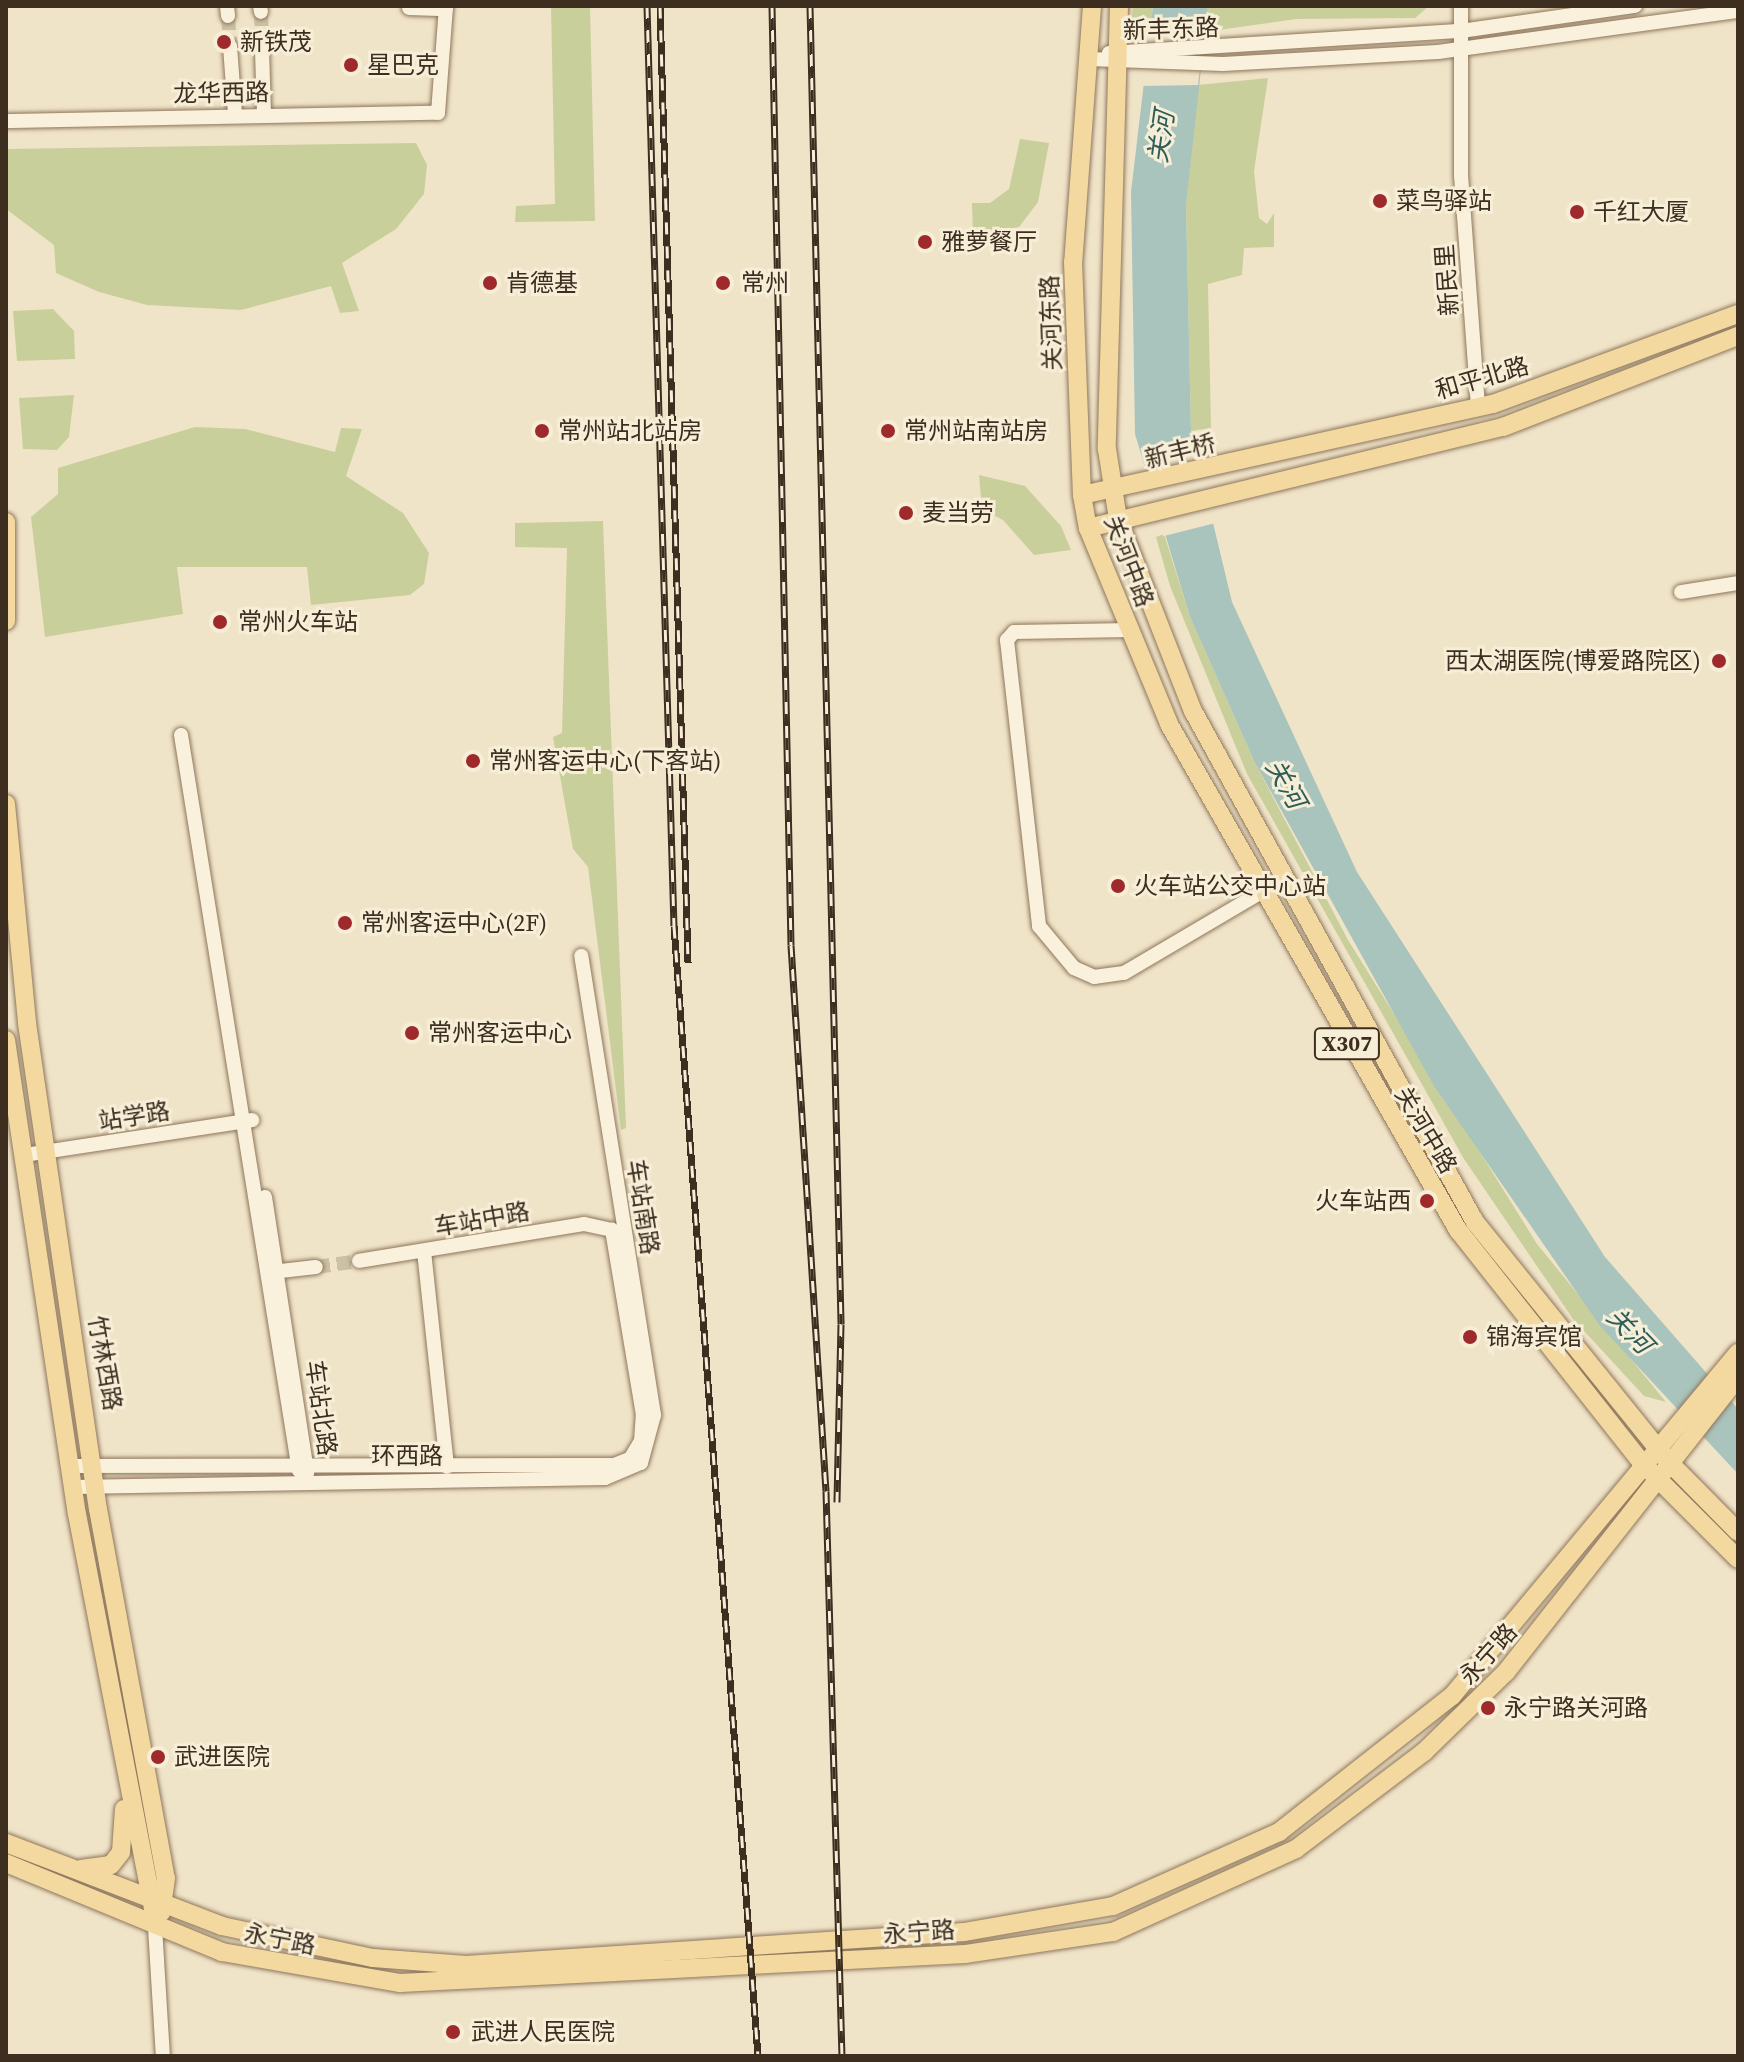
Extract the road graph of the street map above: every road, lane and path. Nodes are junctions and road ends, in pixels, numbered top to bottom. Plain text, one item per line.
1 (1092, 6) edge
2 (1119, 6) edge
3 (1461, 6) edge
4 (1635, 6) edge
5 (446, 7) edge
6 (409, 8) dead end
7 (1738, 11) edge
8 (1461, 31) junction
9 (230, 46) tunnel mouth
10 (262, 50) tunnel mouth
11 (1462, 50) junction
12 (1116, 57) junction
13 (1223, 57) junction
14 (1089, 59) junction
15 (235, 114) junction
16 (264, 114) junction
17 (6, 121) edge
18 (1738, 314) edge
19 (1738, 336) edge
20 (1478, 407) junction
21 (1233, 462) joint
22 (1236, 488) joint
23 (1113, 492) junction
24 (1082, 495) junction
25 (1118, 519) junction
26 (6, 522) edge
27 (1088, 528) junction
28 (1738, 583) edge
29 (1681, 592) dead end
30 (6, 621) edge
31 (1131, 630) junction
32 (6, 804) edge
33 (207, 878) junction
34 (1260, 893) junction
35 (581, 956) dead end
36 (6, 1040) edge
37 (248, 1120) junction
38 (45, 1153) junction
39 (24, 1155) junction
40 (612, 1230) joint
41 (424, 1251) junction
42 (359, 1261) tunnel mouth
43 (316, 1267) tunnel mouth
44 (273, 1272) junction
45 (1738, 1353) edge
46 (1733, 1382) edge
47 (1678, 1435) junction
48 (1656, 1446) junction
49 (635, 1461) junction
50 (1641, 1462) junction
51 (96, 1464) junction
52 (302, 1465) junction
53 (72, 1466) junction
54 (447, 1467) junction
55 (1663, 1470) junction
56 (306, 1481) junction
57 (96, 1485) junction
58 (74, 1487) junction
59 (1738, 1532) edge
60 (1738, 1559) edge
61 (120, 1748) junction
62 (6, 1843) edge
63 (6, 1863) edge
64 (59, 1865) junction
65 (158, 1903) junction
66 (155, 1927) junction
67 (163, 2056) edge

1 - 14 main road, 关河东路
2 - 12 main road
3 - 8 street, 新民里
4 - 8 street, 新丰东路
5 - 6 street
5 - 16 street, 龙华西路
7 - 11 street, 新丰东路
8 - 11 street, 新民里
8 - 13 street, 新丰东路
9 - 15 street
10 - 16 street
11 - 13 street, 新丰东路
11 - 20 street, 新民里
12 - 13 street
12 - 14 street, 新丰东路
12 - 23 main road
14 - 24 main road, 关河东路
15 - 16 street, 龙华西路
15 - 17 street, 龙华西路
18 - 20 main road, 和平北路
19 - 22 main road, 和平北路
20 - 21 main road, 和平北路
21 - 23 main road, 新丰桥
22 - 25 main road, 新丰桥
23 - 24 main road, 新丰桥
23 - 25 main road, 关河中路
24 - 27 main road, 关河中路
25 - 27 main road, 新丰桥
25 - 48 main road, 关河中路
26 - 30 main road
27 - 31 main road, 关河中路
28 - 29 street
31 - 34 main road, 关河中路 / X307
31 - 34 street
32 - 38 main road, 竹林西路
33 - 33 street, 车站北路
33 - 37 street, 车站北路
34 - 50 main road, 关河中路 / X307
35 - 49 street, 车站南路
36 - 39 main road, 竹林西路
37 - 38 street, 站学路
37 - 44 street, 车站北路
38 - 39 street, 站学路
38 - 51 main road, 竹林西路
39 - 53 main road, 竹林西路
40 - 41 street, 车站中路
40 - 49 street, 车站南路
41 - 42 street, 车站中路
41 - 54 street
43 - 44 street
44 - 52 street, 车站北路
45 - 47 main road
46 - 47 main road
47 - 48 main road, 永宁路
47 - 55 main road, 永宁路
48 - 50 main road, 永宁路
48 - 55 main road, 关河中路
49 - 54 street, 环西路
49 - 56 street, 环西路
50 - 55 main road, 关河中路
50 - 65 main road, 永宁路
51 - 52 street, 环西路
51 - 53 street, 环西路
51 - 57 main road, 竹林西路
52 - 54 street, 环西路
52 - 56 street, 车站北路
53 - 58 main road, 竹林西路
55 - 59 main road, 关河中路
55 - 60 main road, 关河中路
55 - 66 main road, 永宁路
56 - 57 street, 环西路
57 - 58 street, 环西路
57 - 65 main road, 竹林西路
58 - 61 main road, 竹林西路
61 - 64 main road
61 - 65 main road, 竹林西路
62 - 64 main road, 永宁路
63 - 66 main road, 永宁路
64 - 65 main road, 永宁路
65 - 66 main road, 竹林西路
66 - 67 street, 竹林西路

